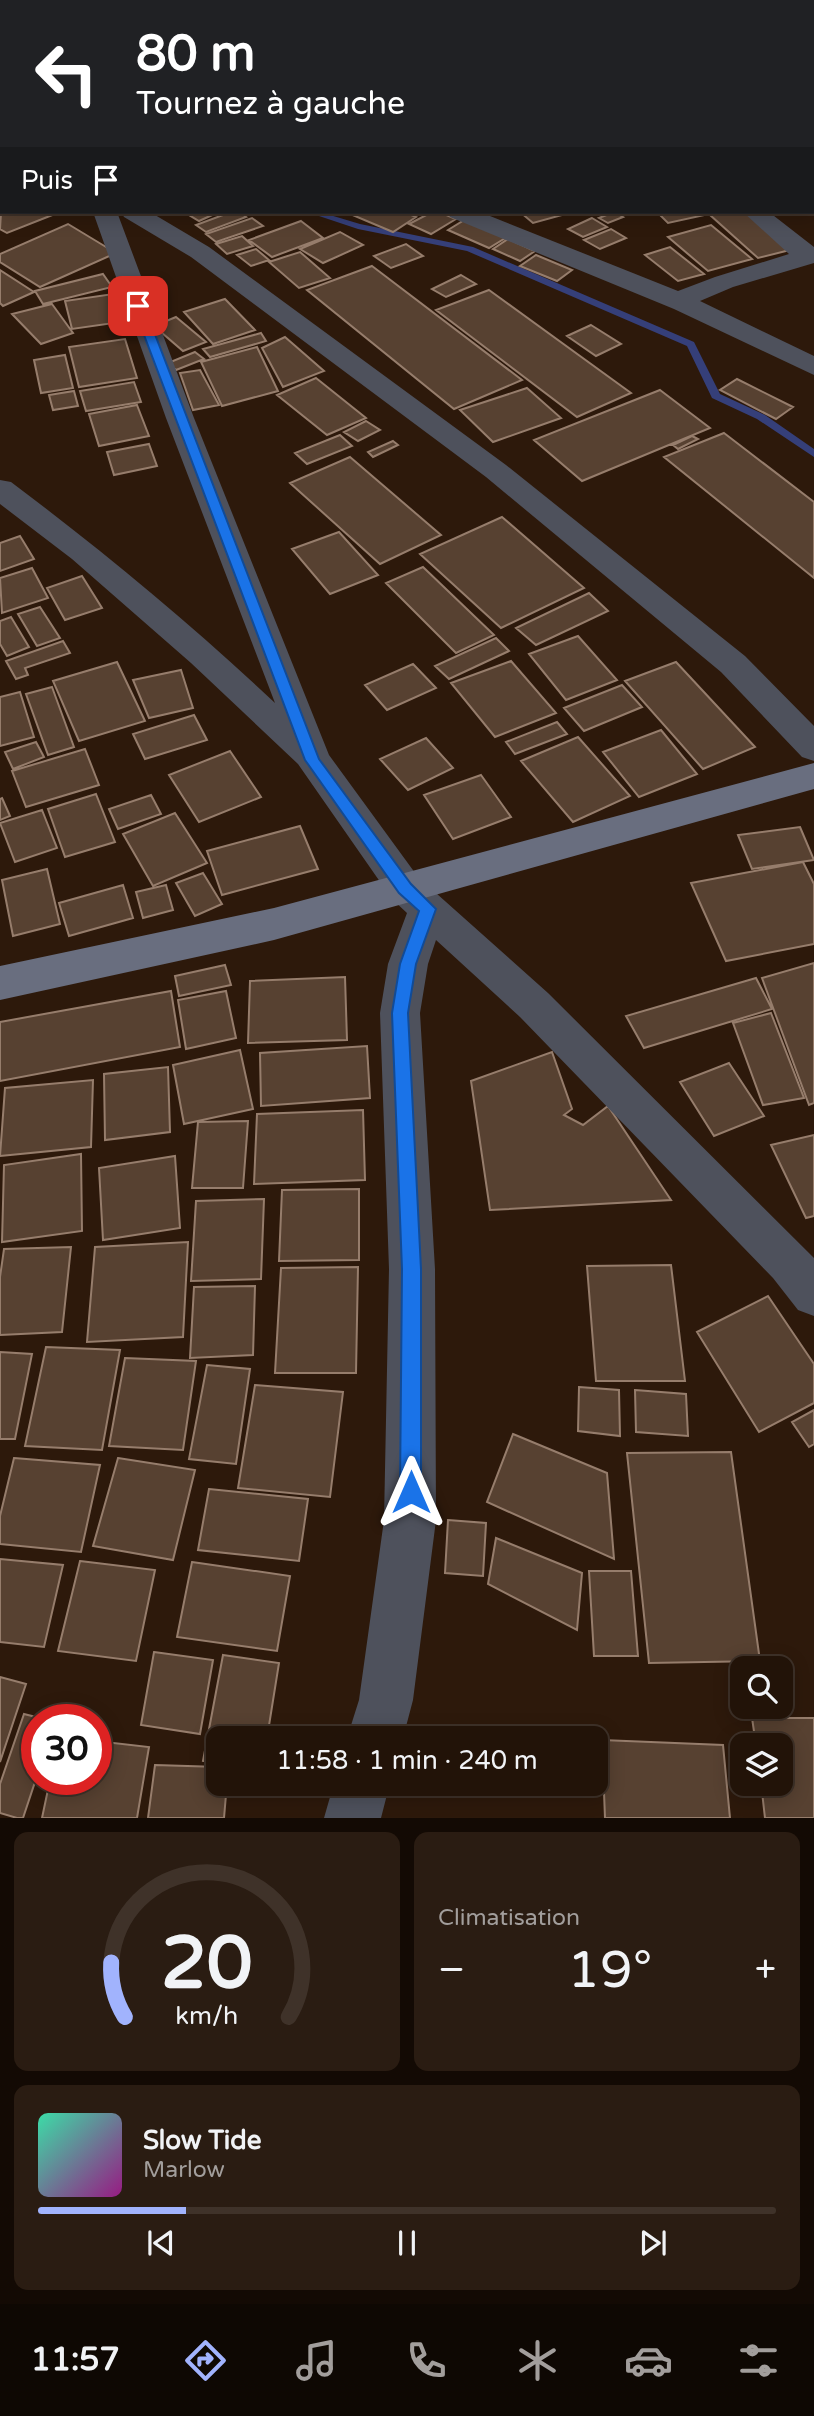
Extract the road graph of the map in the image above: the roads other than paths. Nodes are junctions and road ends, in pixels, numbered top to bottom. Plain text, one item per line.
1 (107, 214) edge
2 (136, 214) edge
3 (463, 214) edge
4 (758, 214) edge
5 (810, 256) edge
6 (680, 300) junction
7 (814, 367) edge
8 (0, 489) edge
9 (814, 748) edge
10 (313, 760) junction
11 (814, 776) edge
12 (416, 899) junction
13 (0, 983) edge
14 (814, 1294) edge
15 (378, 1726) edge
16 (358, 1796) edge
17 (352, 1818) edge

1 - 10 street
2 - 9 street
3 - 6 street
4 - 5 street
5 - 6 street
6 - 7 street
8 - 10 street
10 - 12 street
11 - 12 street
12 - 13 street
12 - 14 street
12 - 15 street
16 - 17 street

